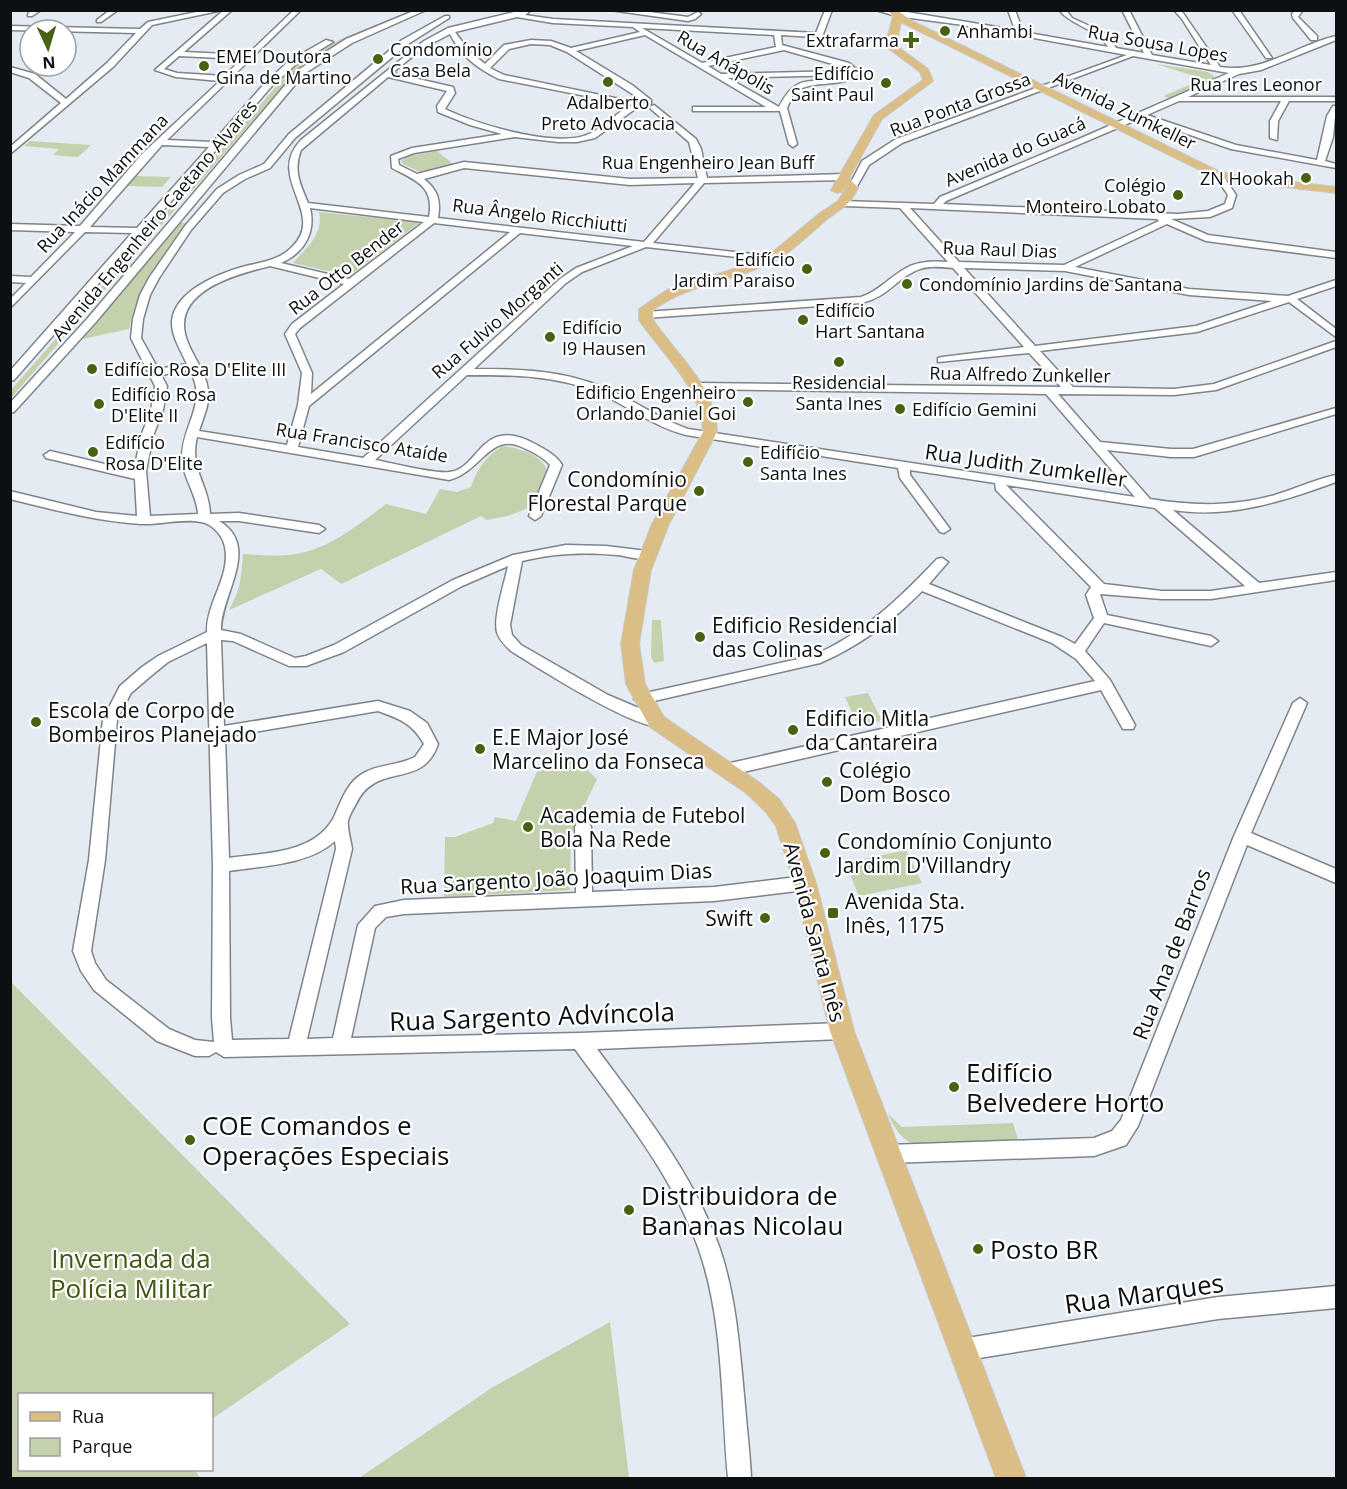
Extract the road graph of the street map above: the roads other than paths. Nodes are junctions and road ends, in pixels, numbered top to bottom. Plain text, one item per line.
1 (38, 10) edge
2 (115, 10) edge
3 (220, 10) edge
4 (229, 10) edge
5 (298, 10) edge
6 (507, 10) edge
7 (613, 10) edge
8 (829, 10) edge
9 (879, 10) edge
10 (1011, 10) edge
11 (1062, 10) edge
12 (1125, 10) edge
13 (1177, 10) edge
14 (1235, 10) edge
15 (1300, 10) edge
16 (404, 11) edge
17 (421, 12) edge
18 (524, 13) edge
19 (570, 13) dead end
20 (894, 13) edge
21 (698, 14) dead end
22 (30, 15) dead end
23 (453, 18) junction
24 (926, 20) junction
25 (99, 21) dead end
26 (909, 23) junction
27 (434, 25) junction
28 (629, 25) junction
29 (10, 28) edge
30 (451, 30) junction
31 (141, 31) junction
32 (646, 33) junction
33 (777, 33) junction
34 (1020, 33) junction
35 (819, 35) junction
36 (894, 36) junction
37 (1336, 36) edge
38 (1314, 38) junction
39 (782, 48) junction
40 (570, 50) junction
41 (1113, 50) junction
42 (178, 54) junction
43 (807, 54) junction
44 (1130, 56) junction
45 (1269, 56) junction
46 (250, 57) junction
47 (1150, 57) junction
48 (702, 65) junction
49 (375, 67) junction
50 (1217, 68) junction
51 (484, 69) junction
52 (11, 70) edge
53 (388, 72) junction
54 (1237, 72) junction
55 (854, 73) junction
56 (722, 76) junction
57 (228, 79) junction
58 (1040, 89) junction
59 (1176, 99) junction
60 (1336, 99) edge
61 (1286, 100) junction
62 (66, 103) junction
63 (642, 106) junction
64 (779, 108) junction
65 (1336, 108) edge
66 (696, 109) dead end
67 (1140, 115) junction
68 (1116, 126) junction
69 (518, 134) junction
70 (1274, 138) dead end
71 (1332, 141) edge
72 (160, 142) junction
73 (794, 144) dead end
74 (217, 145) junction
75 (438, 147) junction
76 (11, 151) edge
77 (1321, 164) junction
78 (267, 165) junction
79 (464, 165) junction
80 (1336, 166) edge
81 (1222, 176) junction
82 (416, 177) junction
83 (239, 178) junction
84 (703, 179) junction
85 (846, 185) junction
86 (1336, 190) edge
87 (174, 194) junction
88 (197, 195) junction
89 (305, 205) junction
90 (903, 206) junction
91 (834, 208) junction
92 (936, 208) junction
93 (433, 219) junction
94 (1163, 219) junction
95 (10, 227) edge
96 (83, 229) junction
97 (519, 229) junction
98 (142, 231) junction
99 (647, 244) junction
100 (1336, 255) edge
101 (770, 259) junction
102 (272, 264) junction
103 (953, 264) junction
104 (1065, 268) junction
105 (10, 279) edge
106 (34, 280) junction
107 (352, 283) junction
108 (1336, 284) edge
109 (1291, 299) junction
110 (10, 305) edge
111 (645, 315) junction
112 (1336, 334) edge
113 (1336, 344) edge
114 (1031, 350) junction
115 (942, 360) dead end
116 (193, 366) junction
117 (462, 372) junction
118 (156, 373) junction
119 (10, 378) edge
120 (695, 386) junction
121 (1050, 391) junction
122 (1070, 391) junction
123 (304, 405) junction
124 (10, 410) edge
125 (1336, 411) edge
126 (192, 433) junction
127 (708, 436) junction
128 (1096, 445) junction
129 (292, 449) junction
130 (50, 455) dead end
131 (367, 461) junction
132 (904, 466) junction
133 (139, 476) junction
134 (1001, 481) junction
135 (1334, 482) edge
136 (10, 495) edge
137 (1152, 503) junction
138 (535, 516) dead end
139 (204, 518) junction
140 (144, 520) junction
141 (319, 529) dead end
142 (944, 529) dead end
143 (647, 555) junction
144 (516, 560) junction
145 (942, 562) dead end
146 (1336, 576) edge
147 (920, 585) junction
148 (1100, 588) junction
149 (1257, 589) junction
150 (1101, 618) junction
151 (214, 634) junction
152 (1211, 641) dead end
153 (1078, 651) junction
154 (1105, 684) junction
155 (641, 699) junction
156 (1300, 703) dead end
157 (657, 722) junction
158 (1128, 725) dead end
159 (217, 733) junction
160 (726, 770) junction
161 (340, 820) junction
162 (583, 827) dead end
163 (1242, 836) junction
164 (221, 866) junction
165 (1336, 876) edge
166 (805, 882) junction
167 (584, 899) junction
168 (842, 1031) junction
169 (580, 1041) junction
170 (340, 1047) junction
171 (217, 1048) junction
172 (296, 1048) junction
173 (888, 1154) junction
174 (1336, 1297) edge
175 (961, 1350) junction
176 (740, 1479) edge
177 (1011, 1479) edge

1 - 22 street
2 - 25 street
3 - 31 street
4 - 42 street
5 - 46 street, Rua Inácio Mammana
6 - 23 street
7 - 21 street
8 - 35 street
9 - 20 street, Rua Sousa Lopes
10 - 34 street
11 - 41 street
12 - 47 street
13 - 50 street
14 - 45 street
15 - 38 street
16 - 17 street
16 - 74 street, Avenida Engenheiro Caetano Alvares
17 - 23 street
17 - 88 street, Avenida Engenheiro Caetano Alvares
18 - 28 street
18 - 30 street
19 - 28 street
20 - 24 street, Rua Sousa Lopes
20 - 26 main road, Avenida Zumkeller
20 - 36 main road
23 - 27 street
23 - 27 street
24 - 26 street, Rua Sousa Lopes
24 - 34 street, Rua Sousa Lopes
24 - 44 street, Rua Sousa Lopes
26 - 36 main road
26 - 58 main road, Avenida Zumkeller
27 - 49 street
28 - 32 street, Rua Anápolis
28 - 33 street
29 - 31 street
30 - 51 street
30 - 53 street
31 - 62 street
32 - 40 street
32 - 48 street, Rua Anápolis
33 - 35 street
33 - 39 street
34 - 41 street, Rua Sousa Lopes
35 - 43 street
36 - 85 main road
37 - 38 street, Avenida do Guacá
37 - 54 street, Avenida do Guacá
38 - 45 street, Avenida do Guacá
39 - 43 street
39 - 48 street
40 - 51 street
40 - 63 street
41 - 47 street, Rua Sousa Lopes
42 - 46 street
42 - 57 street
43 - 55 street
44 - 54 street, Rua Sousa Lopes
44 - 58 street, Rua Ponta Grossa
45 - 54 street, Avenida do Guacá
46 - 57 street, Rua Inácio Mammana
47 - 50 street, Rua Sousa Lopes
48 - 56 street, Rua Anápolis
49 - 53 street
49 - 78 street
50 - 54 street, Rua Sousa Lopes
51 - 63 street
52 - 62 street
53 - 69 street
53 - 89 street
54 - 59 street, Avenida do Guacá
55 - 56 street
55 - 64 street
56 - 64 street, Rua Anápolis
57 - 72 street, Rua Inácio Mammana
58 - 68 main road, Avenida Zumkeller
58 - 85 street, Rua Ponta Grossa
59 - 61 street, Rua Ires Leonor
59 - 67 street, Avenida do Guacá
60 - 61 street, Rua Ires Leonor
61 - 70 street
62 - 76 street
63 - 69 street
63 - 84 street
64 - 66 street
64 - 73 street
65 - 71 street
67 - 68 street, Avenida do Guacá
67 - 77 street
68 - 81 main road, Avenida Zumkeller
68 - 92 street, Avenida do Guacá
69 - 75 street
71 - 77 street
72 - 74 street
72 - 96 street, Rua Inácio Mammana
74 - 87 street, Avenida Engenheiro Caetano Alvares
75 - 79 street
75 - 82 street
77 - 80 street
78 - 83 street
78 - 83 street
79 - 82 street
79 - 84 street, Rua Engenheiro Jean Buff
81 - 86 main road, Avenida Zumkeller
81 - 94 street
82 - 93 street
83 - 118 street
84 - 85 street, Rua Engenheiro Jean Buff
84 - 99 street, Rua Fulvio Morganti
85 - 91 main road
85 - 91 main road
87 - 88 street
87 - 98 street, Avenida Engenheiro Caetano Alvares
88 - 124 street, Avenida Engenheiro Caetano Alvares
89 - 93 street, Rua Ângelo Ricchiutti
89 - 102 street
90 - 91 street
90 - 92 street
90 - 103 street
91 - 101 main road
92 - 94 street
93 - 97 street, Rua Ângelo Ricchiutti
93 - 107 street, Rua Otto Bender
94 - 100 street
94 - 104 street
95 - 96 street
96 - 98 street
96 - 106 street, Rua Inácio Mammana
97 - 99 street, Rua Ângelo Ricchiutti
97 - 123 street
98 - 119 street, Avenida Engenheiro Caetano Alvares
99 - 101 street, Rua Ângelo Ricchiutti
99 - 117 street, Rua Fulvio Morganti
101 - 111 main road
102 - 107 street
102 - 116 street
103 - 104 street, Rua Raul Dias
103 - 111 street, Rua Raul Dias
103 - 114 street
104 - 109 street, Rua Raul Dias
105 - 106 street
106 - 110 street, Rua Inácio Mammana
107 - 123 street, Rua Otto Bender
108 - 109 street
109 - 112 street
109 - 114 street
111 - 120 main road
113 - 122 street, Rua Alfredo Zunkeller
114 - 115 street
114 - 122 street
116 - 118 street
116 - 126 street
117 - 127 street, Rua Judith Zumkeller
117 - 131 street, Rua Fulvio Morganti
118 - 133 street
120 - 121 street, Rua Alfredo Zunkeller
120 - 127 main road
121 - 122 street, Rua Alfredo Zunkeller
121 - 128 street
123 - 129 street, Rua Otto Bender
125 - 128 street
126 - 129 street, Rua Francisco Ataíde
126 - 139 street
127 - 132 street, Rua Judith Zumkeller
127 - 143 main road, Avenida Santa Inês
128 - 137 street
129 - 131 street, Rua Francisco Ataíde
130 - 133 street
131 - 138 street, Rua Francisco Ataíde
132 - 134 street, Rua Judith Zumkeller
132 - 142 street
133 - 140 street
134 - 137 street, Rua Judith Zumkeller
134 - 148 street
135 - 137 street, Rua Judith Zumkeller
136 - 140 street
137 - 149 street
139 - 140 street
139 - 141 street
139 - 151 street
143 - 144 street
143 - 155 main road, Avenida Santa Inês
144 - 151 street
144 - 157 street
145 - 147 street
146 - 149 street
147 - 153 street
147 - 155 street
148 - 149 street
148 - 150 street
150 - 152 street
150 - 153 street
151 - 159 street
151 - 171 street, Rua Sargento Advíncola
153 - 154 street
154 - 158 street
154 - 160 street
155 - 157 main road, Avenida Santa Inês
156 - 163 street, Rua Ana de Barros
157 - 160 main road, Avenida Santa Inês
159 - 161 street
159 - 164 street
160 - 166 main road, Avenida Santa Inês
161 - 164 street
161 - 172 street
162 - 167 street
163 - 165 street
163 - 173 street, Rua Ana de Barros
164 - 171 street
166 - 167 street, Rua Sargento João Joaquim Dias
166 - 168 main road, Avenida Santa Inês
167 - 170 street, Rua Sargento João Joaquim Dias
168 - 169 street, Rua Sargento Advíncola
168 - 173 main road, Avenida Santa Inês
169 - 170 street, Rua Sargento Advíncola
169 - 176 street
170 - 172 street, Rua Sargento Advíncola
171 - 172 street, Rua Sargento Advíncola
173 - 175 main road, Avenida Santa Inês
174 - 175 street, Rua Marques
175 - 177 main road, Avenida Santa Inês

